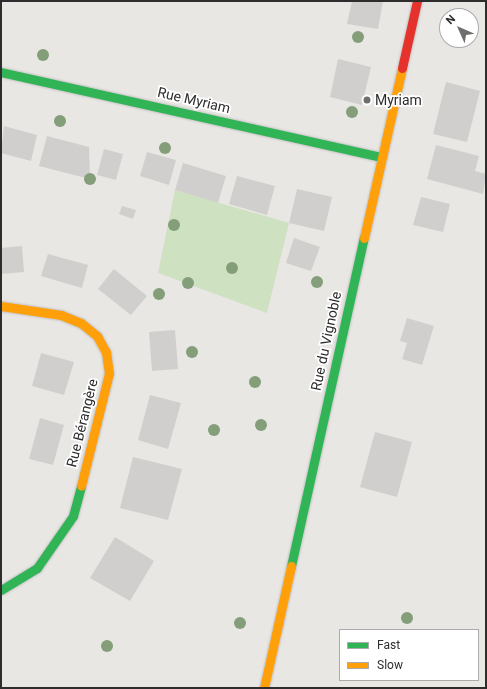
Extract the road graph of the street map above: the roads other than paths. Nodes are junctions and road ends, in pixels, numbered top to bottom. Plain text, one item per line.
1 (417, 1) edge
2 (1, 72) edge
3 (381, 157) junction
4 (1, 306) edge
5 (1, 590) edge
6 (264, 688) edge

1 - 3 street, Rue du Vignoble
2 - 3 street, Rue Myriam
3 - 6 street, Rue du Vignoble
4 - 5 street, Rue Bérangère

